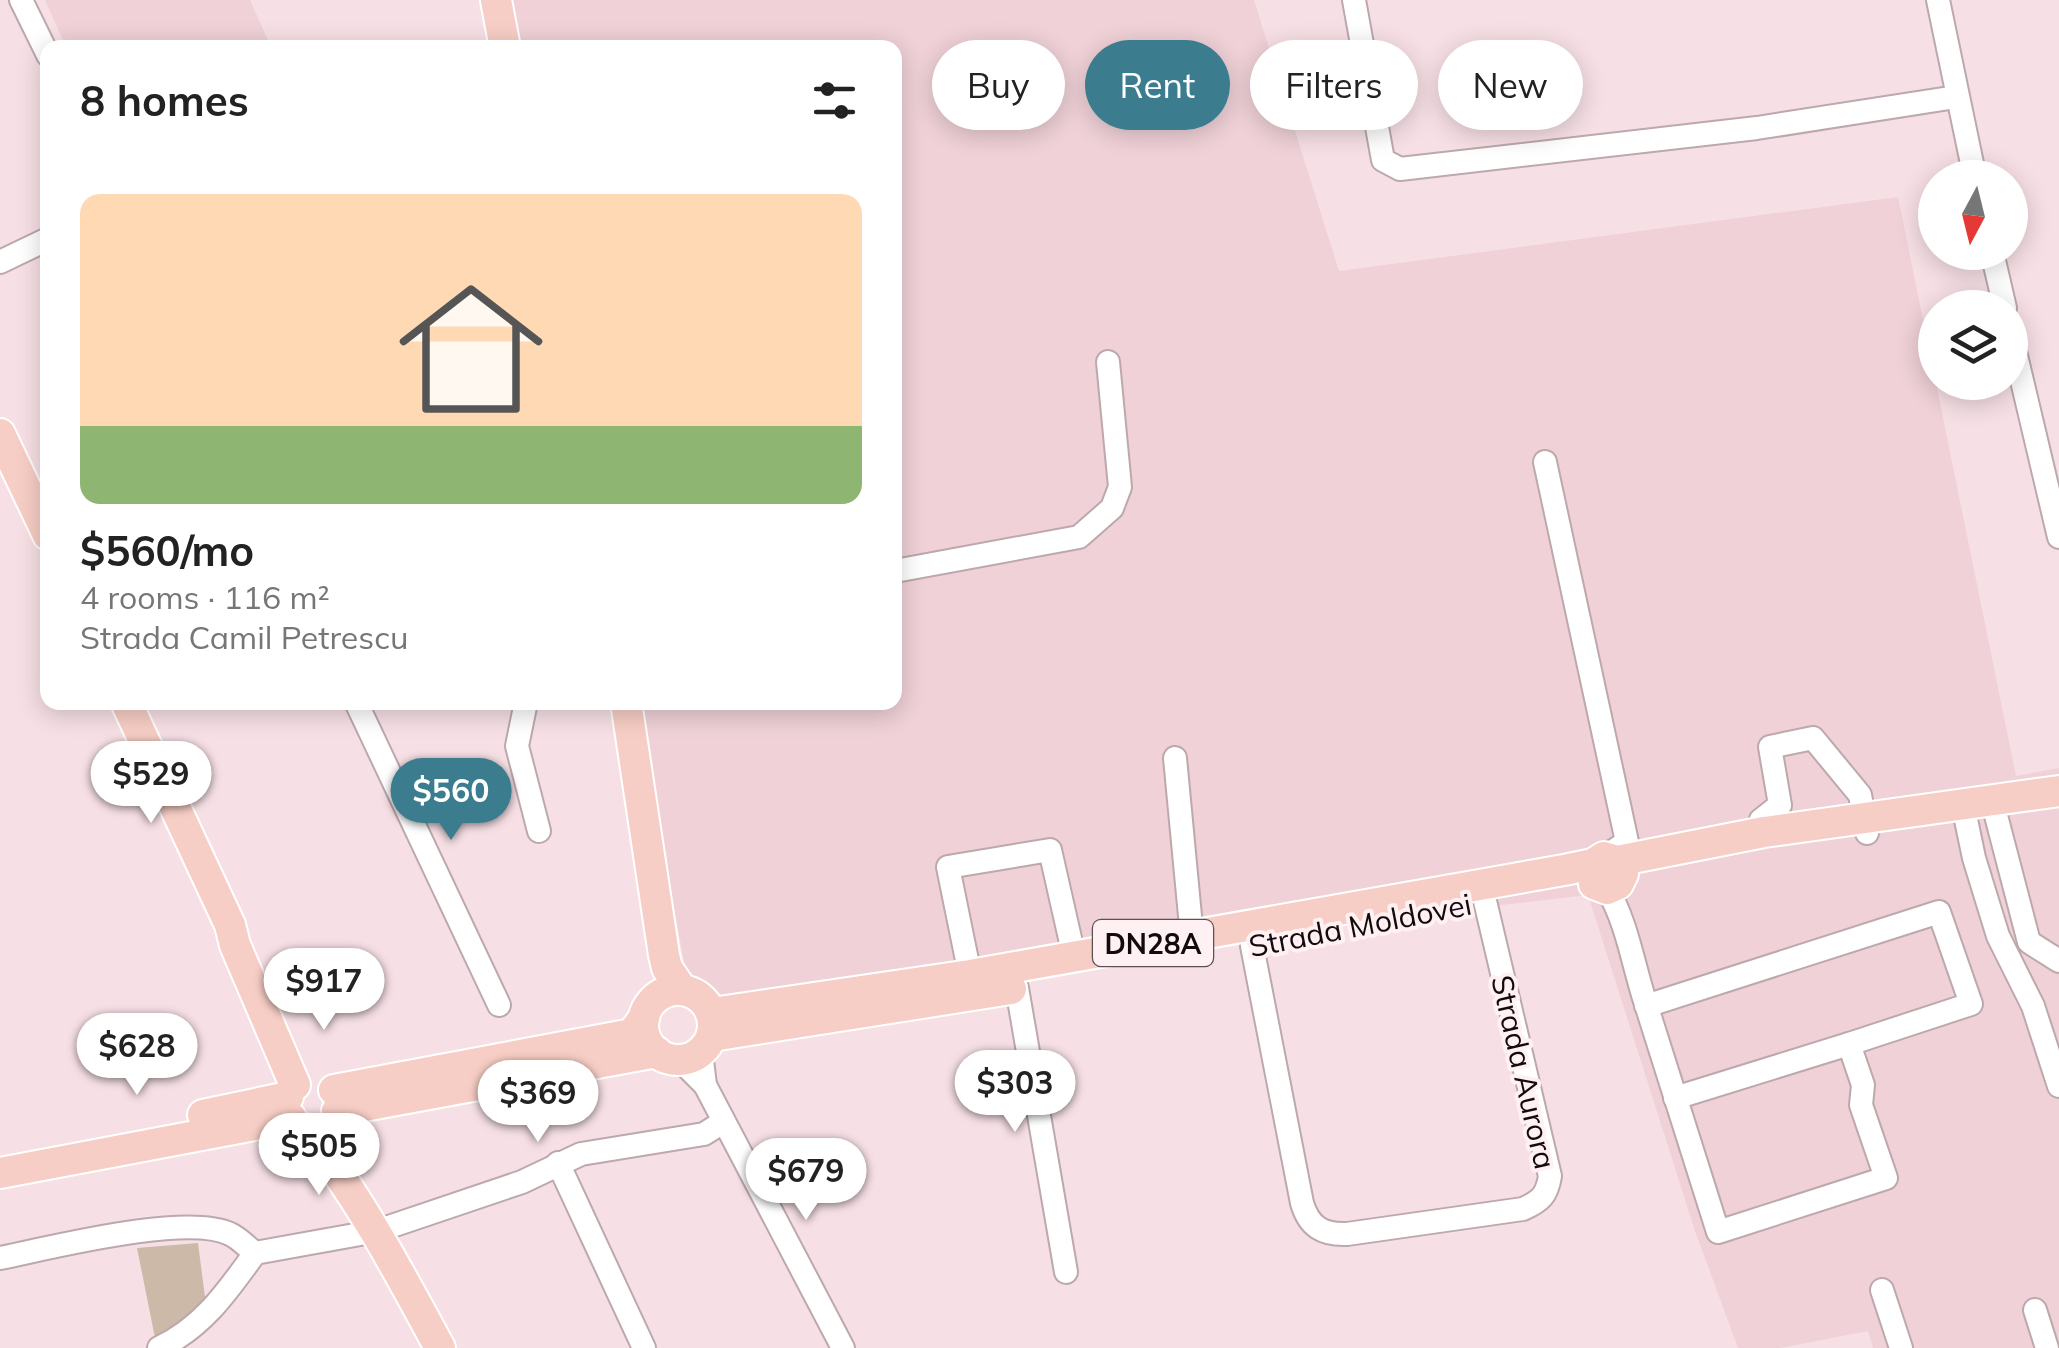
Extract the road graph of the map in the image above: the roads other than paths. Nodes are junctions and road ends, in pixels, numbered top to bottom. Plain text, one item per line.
1 (22, 0) edge
2 (496, 0) edge
3 (1354, 0) edge
4 (1938, 0) edge
5 (41, 40) edge
6 (504, 40) edge
7 (1956, 98) junction
8 (1971, 160) edge
9 (40, 244) edge
10 (0, 262) edge
11 (1108, 362) dead end
12 (2026, 400) edge
13 (0, 434) edge
14 (1546, 462) dead end
15 (40, 519) edge
16 (2059, 538) edge
17 (902, 570) edge
18 (130, 710) edge
19 (360, 710) edge
20 (524, 710) edge
21 (627, 710) edge
22 (1175, 758) dead end
23 (2059, 791) edge
24 (1992, 807) junction
25 (1865, 824) junction
26 (540, 831) dead end
27 (1764, 832) junction
28 (1611, 873) junction
29 (1485, 901) junction
30 (1192, 936) junction
31 (1252, 946) junction
32 (1074, 956) junction
33 (2059, 961) edge
34 (970, 975) junction
35 (1017, 988) junction
36 (663, 993) junction
37 (500, 1005) dead end
38 (1646, 1006) junction
39 (692, 1043) junction
40 (1849, 1044) junction
41 (2059, 1086) edge
42 (1675, 1098) junction
43 (312, 1103) junction
44 (723, 1122) junction
45 (0, 1157) edge
46 (558, 1163) junction
47 (0, 1173) edge
48 (378, 1231) junction
49 (255, 1253) junction
50 (0, 1258) edge
51 (1066, 1272) dead end
52 (1882, 1290) dead end
53 (2035, 1310) dead end
54 (159, 1348) edge
55 (440, 1348) edge
56 (644, 1348) edge
57 (843, 1348) edge
58 (1901, 1348) edge
59 (2047, 1348) edge

1 - 5 street
2 - 6 main road
3 - 7 street
4 - 7 street
7 - 8 street
9 - 10 street
11 - 17 street
12 - 16 street
13 - 15 main road
14 - 28 street
18 - 43 main road
19 - 37 street
20 - 26 street
21 - 36 main road
22 - 30 street
23 - 24 main road, Strada Moldovei / DN28A
24 - 25 main road, Strada Moldovei / DN28A
24 - 25 main road, Strada Moldovei / DN28A
24 - 33 street
24 - 41 street
25 - 27 main road, Strada Moldovei / DN28A
25 - 27 street
25 - 28 main road, Strada Moldovei / DN28A
27 - 28 main road, Strada Moldovei / DN28A
28 - 29 main road, Strada Moldovei / DN28A
28 - 30 main road, Strada Moldovei / DN28A
28 - 38 street
29 - 31 main road, Strada Moldovei / DN28A
29 - 31 street, Strada Aurora
30 - 32 main road, Strada Moldovei / DN28A
31 - 35 main road, Strada Moldovei / DN28A
32 - 34 main road, Strada Moldovei / DN28A
32 - 34 street
34 - 39 main road, Strada Moldovei / DN28A
35 - 39 main road, Strada Moldovei / DN28A
35 - 51 street
36 - 39 main road
36 - 39 main road
36 - 43 main road, Strada Moldovei / DN28A
38 - 40 street
38 - 42 street
39 - 43 main road, Strada Moldovei / DN28A
39 - 44 street
40 - 42 street
40 - 42 street
43 - 45 main road, Strada Moldovei / DN28A
43 - 47 main road, Strada Moldovei / DN28A
43 - 48 main road
44 - 46 street
44 - 57 street
46 - 48 street
46 - 56 street
48 - 49 street
48 - 55 main road
49 - 50 street
49 - 54 street
52 - 58 street
53 - 59 street

